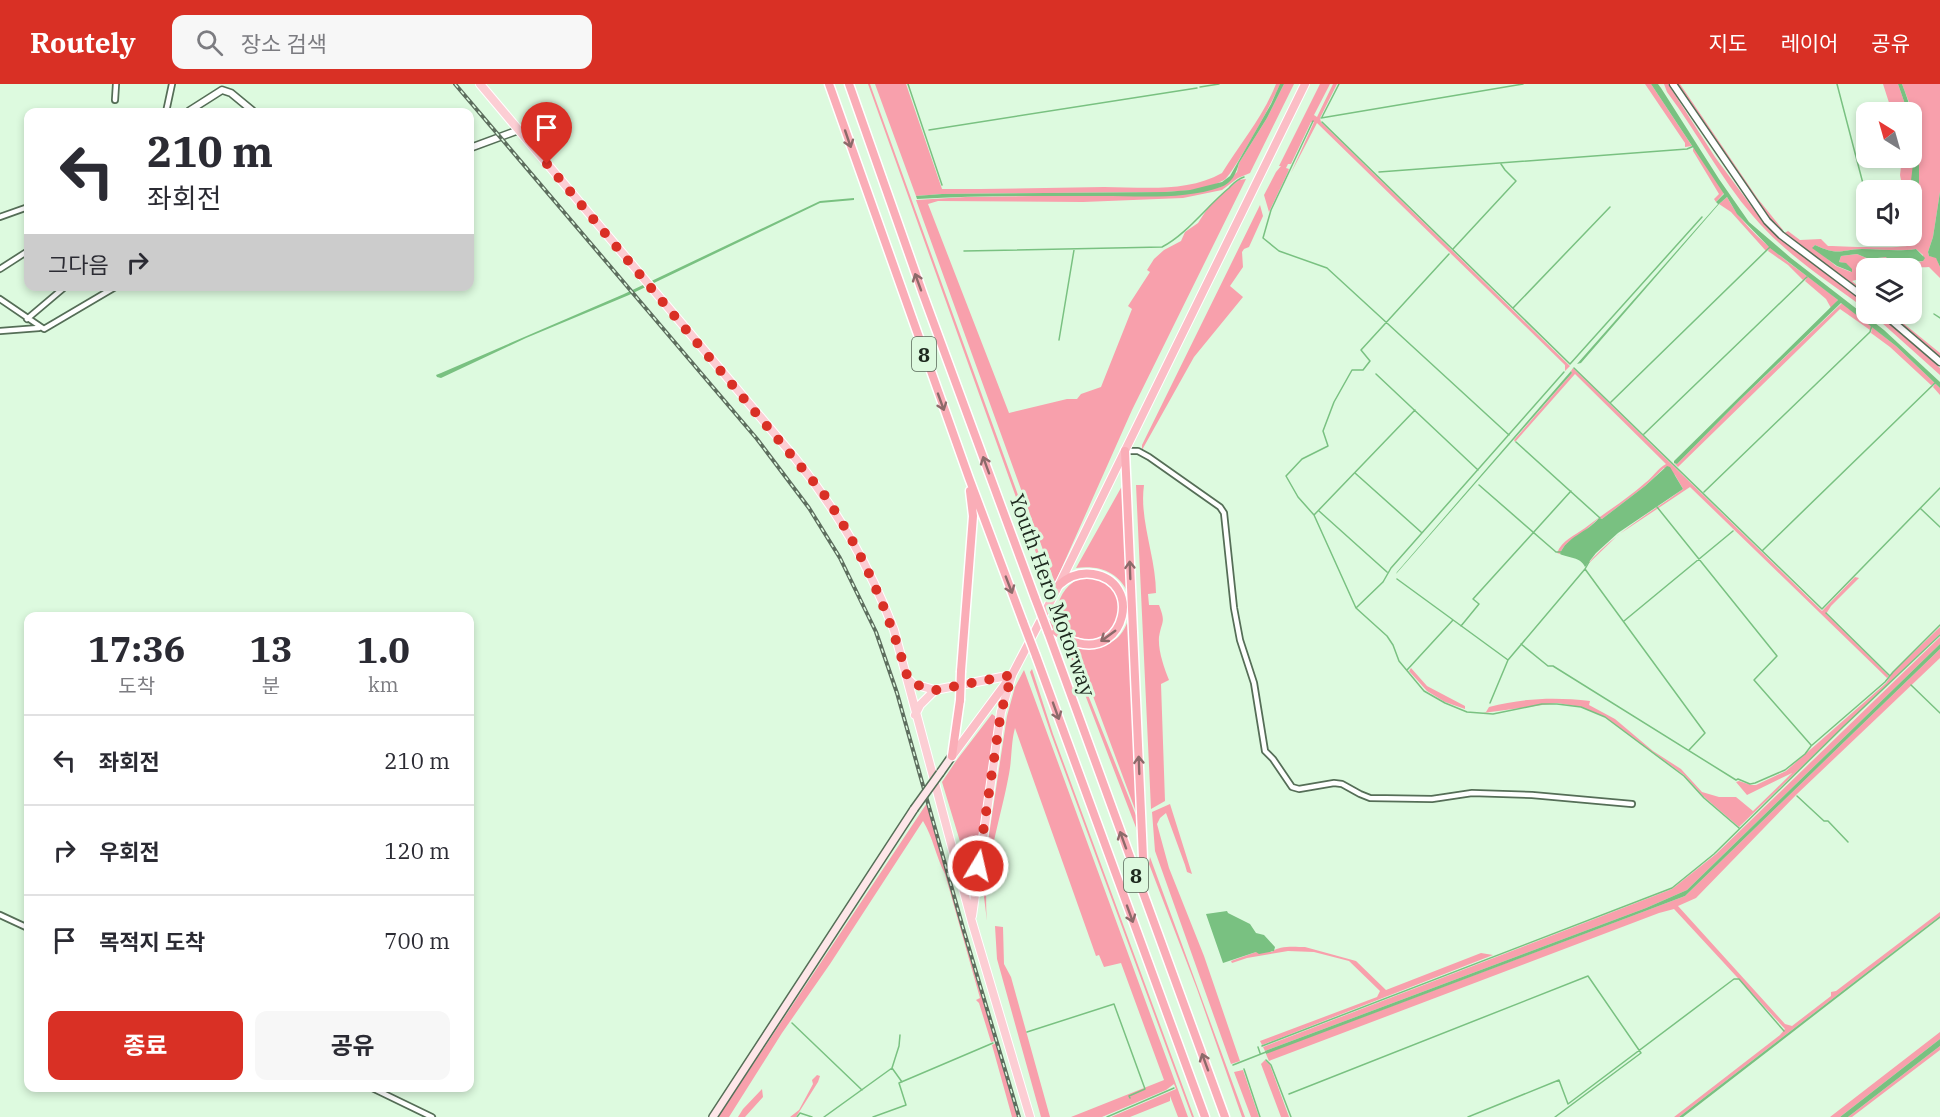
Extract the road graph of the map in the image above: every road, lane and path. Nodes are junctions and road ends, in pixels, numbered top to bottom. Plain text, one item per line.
1 (116, 84) edge
2 (172, 84) edge
3 (227, 84) edge
4 (480, 84) edge
5 (829, 84) edge
6 (849, 84) edge
7 (1305, 84) edge
8 (1673, 84) edge
9 (222, 90) junction
10 (115, 100) dead end
11 (167, 108) edge
12 (194, 108) edge
13 (249, 108) edge
14 (519, 130) junction
15 (474, 147) edge
16 (24, 208) edge
17 (0, 217) edge
18 (24, 254) edge
19 (0, 269) edge
20 (60, 291) edge
21 (109, 291) edge
22 (1856, 291) edge
23 (0, 299) edge
24 (27, 319) junction
25 (1896, 324) edge
26 (40, 328) junction
27 (0, 331) edge
28 (1940, 362) edge
29 (1125, 451) junction
30 (969, 478) junction
31 (1059, 585) junction
32 (1049, 630) junction
33 (1012, 675) junction
34 (908, 679) junction
35 (936, 690) junction
36 (915, 715) junction
37 (952, 756) junction
38 (1632, 804) dead end
39 (1140, 886) junction
40 (0, 915) edge
41 (972, 922) junction
42 (24, 926) edge
43 (380, 1092) edge
44 (432, 1117) edge
45 (713, 1117) edge
46 (1030, 1117) edge
47 (1205, 1117) edge
48 (1225, 1117) edge

1 - 10 street
2 - 11 street
3 - 9 street
4 - 14 main road
5 -> 30 highway, Youth Hero Motorway / 8
32 -> 6 highway, Youth Hero Motorway / 8, bridge
7 - 29 highway
8 - 22 street
9 - 12 street
9 - 13 street
14 - 15 street
14 - 34 main road
16 - 17 street
18 - 19 street
20 - 24 street
21 - 26 street
23 - 24 street
24 - 26 street
25 - 28 street
26 - 27 street
29 - 31 highway
29 - 38 street
39 -> 29 highway
30 - 37 highway, bridge
30 -> 47 highway, Youth Hero Motorway / 8, bridge
31 -> 32 highway
31 - 33 highway
39 -> 32 highway, Youth Hero Motorway / 8
33 - 35 main road
33 - 37 highway
33 - 41 main road
34 - 35 main road
34 - 36 main road
35 - 36 main road
36 - 41 main road
37 - 45 main road, bridge
48 -> 39 highway, Youth Hero Motorway / 8
40 - 42 street
41 - 46 main road
43 - 44 street

